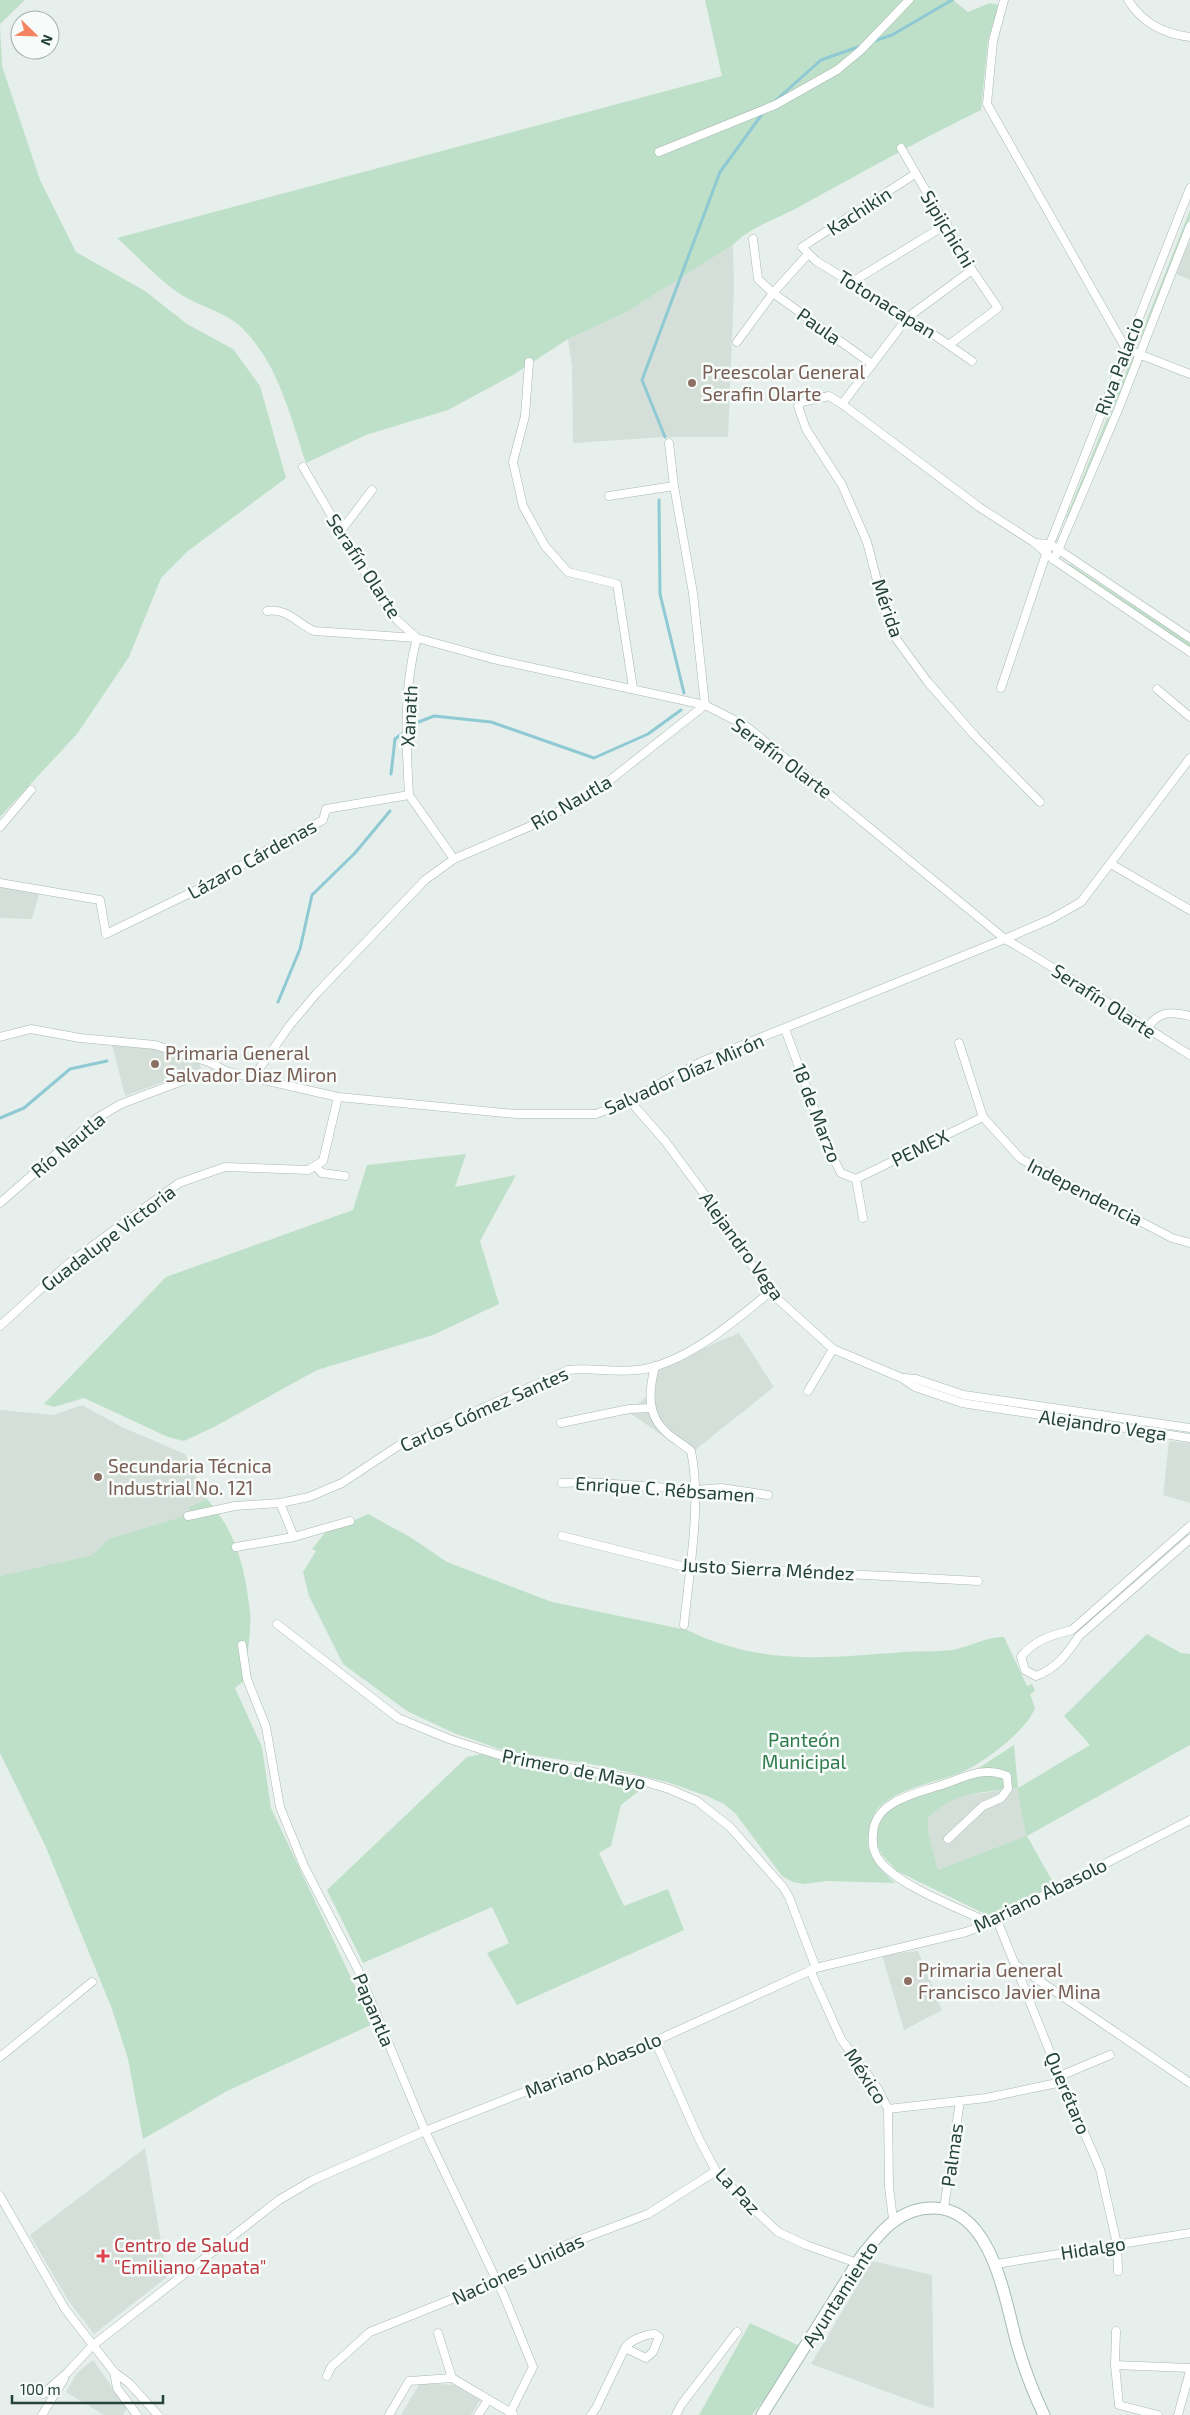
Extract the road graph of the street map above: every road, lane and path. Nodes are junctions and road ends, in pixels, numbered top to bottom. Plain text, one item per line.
1 (909, 0) edge
2 (1002, 0) edge
3 (1128, 0) edge
4 (1190, 37) edge
5 (901, 148) dead end
6 (659, 152) dead end
7 (915, 174) junction
8 (1190, 188) edge
9 (947, 224) junction
10 (1190, 226) edge
11 (753, 239) dead end
12 (802, 247) joint
13 (808, 254) junction
14 (972, 270) junction
15 (852, 282) junction
16 (773, 293) junction
17 (908, 317) junction
18 (737, 342) dead end
19 (950, 344) junction
20 (1126, 349) junction
21 (1140, 355) junction
22 (972, 361) dead end
23 (528, 362) dead end
24 (872, 364) junction
25 (1190, 374) edge
26 (842, 404) junction
27 (1098, 421) junction
28 (1111, 427) junction
29 (669, 443) dead end
30 (303, 467) dead end
31 (674, 486) junction
32 (372, 490) dead end
33 (609, 496) dead end
34 (340, 532) junction
35 (1035, 543) junction
36 (1050, 544) junction
37 (1058, 550) junction
38 (1046, 555) junction
39 (1054, 560) junction
40 (267, 611) dead end
41 (417, 638) junction
42 (1190, 638) edge
43 (1190, 652) edge
44 (633, 688) junction
45 (1001, 688) dead end
46 (1157, 689) dead end
47 (705, 704) junction
48 (1190, 717) edge
49 (1190, 758) edge
50 (31, 790) dead end
51 (409, 795) junction
52 (1040, 802) dead end
53 (0, 827) edge
54 (454, 859) junction
55 (1111, 864) junction
56 (0, 883) edge
57 (1190, 910) edge
58 (1005, 939) junction
59 (1190, 1016) edge
60 (786, 1029) junction
61 (1147, 1030) junction
62 (0, 1037) edge
63 (959, 1043) dead end
64 (1190, 1055) edge
65 (228, 1072) junction
66 (252, 1079) junction
67 (338, 1097) junction
68 (630, 1101) junction
69 (983, 1117) junction
70 (316, 1167) junction
71 (345, 1176) dead end
72 (856, 1180) junction
73 (0, 1203) edge
74 (863, 1218) dead end
75 (1190, 1243) edge
76 (770, 1292) junction
77 (0, 1326) edge
78 (834, 1349) junction
79 (655, 1366) junction
80 (808, 1391) dead end
81 (963, 1399) junction
82 (1048, 1407) junction
83 (651, 1408) junction
84 (1047, 1416) junction
85 (1137, 1419) junction
86 (561, 1423) dead end
87 (1190, 1428) edge
88 (1135, 1429) junction
89 (1190, 1438) edge
90 (562, 1483) dead end
91 (696, 1490) junction
92 (768, 1495) dead end
93 (280, 1503) junction
94 (188, 1516) dead end
95 (350, 1521) dead end
96 (1190, 1526) edge
97 (562, 1536) dead end
98 (294, 1537) junction
99 (1190, 1538) edge
100 (236, 1548) dead end
101 (689, 1568) junction
102 (978, 1581) dead end
103 (277, 1624) dead end
104 (684, 1625) dead end
105 (1072, 1630) junction
106 (1079, 1636) junction
107 (242, 1645) dead end
108 (1190, 1820) edge
109 (948, 1839) dead end
110 (993, 1922) junction
111 (1016, 1965) junction
112 (813, 1969) junction
113 (92, 1982) dead end
114 (656, 2041) junction
115 (1110, 2056) dead end
116 (0, 2057) edge
117 (1061, 2079) junction
118 (1190, 2083) edge
119 (960, 2101) junction
120 (888, 2109) junction
121 (425, 2131) junction
122 (716, 2171) junction
123 (0, 2196) edge
124 (944, 2208) junction
125 (893, 2219) junction
126 (1190, 2233) edge
127 (1117, 2244) junction
128 (858, 2262) junction
129 (996, 2264) junction
130 (1118, 2271) dead end
131 (497, 2281) junction
132 (1116, 2331) dead end
133 (737, 2332) dead end
134 (438, 2333) dead end
135 (92, 2346) junction
136 (625, 2348) dead end
137 (1115, 2365) junction
138 (1190, 2370) edge
139 (114, 2372) junction
140 (67, 2373) junction
141 (327, 2376) dead end
142 (452, 2378) junction
143 (43, 2394) dead end
144 (488, 2400) junction
145 (133, 2413) edge
146 (512, 2414) edge
147 (42, 2415) edge
148 (158, 2415) edge
149 (389, 2415) edge
150 (478, 2415) edge
151 (591, 2415) edge
152 (676, 2415) edge
153 (762, 2415) edge
154 (1044, 2415) edge
155 (1158, 2415) edge
156 (1178, 2415) edge

1 - 6 street
2 - 20 street
3 - 4 street
5 - 7 street, Sipijchichi
7 - 9 street, Sipijchichi
7 - 12 street, Kachikin
8 - 20 street, Riva Palacio
9 - 14 street, Sipijchichi
9 - 15 street
10 - 21 street, Riva Palacio
11 - 16 street, Paula
12 - 13 street, Totonacapan
13 - 15 street, Totonacapan
13 - 16 street
14 - 17 street
14 - 19 street, Sipijchichi
15 - 17 street, Totonacapan
16 - 18 street
16 - 24 street, Paula
17 - 19 street, Totonacapan
17 - 24 street
19 - 22 street, Totonacapan
20 - 21 street
20 - 27 street, Riva Palacio
21 - 25 street
21 - 28 street, Riva Palacio
23 - 44 street
24 - 26 street
26 - 35 street
26 - 52 street, Mérida
27 - 28 street
27 - 36 street, Riva Palacio
28 - 37 street, Riva Palacio
29 - 31 street
30 - 34 street, Serafín Olarte
31 - 33 street
31 - 47 street
32 - 34 street
34 - 41 street, Serafín Olarte
35 - 36 street
35 - 38 street
36 - 37 street
36 - 38 street, Riva Palacio
37 - 39 street, Riva Palacio
37 - 42 street
38 - 39 street
38 - 45 street, Riva Palacio
39 - 43 street
40 - 41 street
41 - 44 street, Serafín Olarte
41 - 51 street, Xanath
44 - 47 street, Serafín Olarte
46 - 48 street
47 - 54 street, Río Nautla
47 - 58 street, Serafín Olarte
49 - 55 street, Salvador Díaz Mirón
50 - 53 street
51 - 54 street
51 - 56 street, Lázaro Cárdenas
54 - 66 street, Río Nautla
55 - 57 street
55 - 58 street, Salvador Díaz Mirón
58 - 60 street, Salvador Díaz Mirón
58 - 61 street, Serafín Olarte
59 - 61 street
60 - 68 street, Salvador Díaz Mirón
60 - 72 street, 18 de Marzo
61 - 64 street, Serafín Olarte
62 - 65 street, Salvador Díaz Mirón
63 - 69 street, Independencia
65 - 66 street, Salvador Díaz Mirón
65 - 73 street, Río Nautla
66 - 67 street, Salvador Díaz Mirón
67 - 68 street, Salvador Díaz Mirón
67 - 70 street
68 - 76 street, Alejandro Vega
69 - 72 street, PEMEX
69 - 75 street, Independencia
70 - 71 street
70 - 77 street, Guadalupe Victoria
72 - 74 street, 18 de Marzo
76 - 78 street, Alejandro Vega
76 - 79 street, Carlos Gómez Santes
78 - 80 street
78 - 81 street, Alejandro Vega
79 - 83 street
79 - 93 street, Carlos Gómez Santes
81 - 82 street, Alejandro Vega
81 - 84 street, Alejandro Vega
82 - 84 street
82 - 85 street, Alejandro Vega
83 - 86 street
83 - 91 street
84 - 88 street, Alejandro Vega
85 - 87 street, Alejandro Vega
85 - 88 street
88 - 89 street, Alejandro Vega
90 - 91 street, Enrique C. Rébsamen
91 - 92 street, Enrique C. Rébsamen
91 - 101 street
93 - 94 street, Carlos Gómez Santes
93 - 98 street
95 - 98 street
96 - 105 street
97 - 101 street, Justo Sierra Méndez
98 - 100 street
99 - 106 street
101 - 102 street, Justo Sierra Méndez
101 - 104 street
103 - 112 street, Primero de Mayo
105 - 106 street
105 - 106 street
107 - 121 street, Papantla
108 - 110 street, Mariano Abasolo
109 - 110 street
110 - 111 street, Querétaro
110 - 112 street, Mariano Abasolo
111 - 117 street, Querétaro
111 - 118 street
112 - 114 street, Mariano Abasolo
112 - 120 street, México
113 - 116 street
114 - 121 street, Mariano Abasolo
114 - 122 street, La Paz
115 - 117 street
117 - 119 street
117 - 127 street, Querétaro
119 - 120 street
119 - 124 street, Palmas
120 - 125 street, México
121 - 131 street, Papantla
121 - 135 street, Mariano Abasolo
122 - 128 street, La Paz
122 - 131 street, Naciones Unidas
123 - 135 street
124 - 125 street, Ayuntamiento
124 - 129 street
125 - 128 street, Ayuntamiento
126 - 127 street, Hidalgo
127 - 129 street, Hidalgo
127 - 130 street, Querétaro
128 - 153 street, Ayuntamiento
129 - 154 street
131 - 141 street, Naciones Unidas
131 - 146 street, Papantla
132 - 137 street
133 - 152 street
134 - 142 street
135 - 139 street
135 - 140 street, Mariano Abasolo
136 - 151 street
137 - 138 street
137 - 155 street
138 - 156 street
139 - 145 street
139 - 148 street
140 - 143 street, Mariano Abasolo
140 - 147 street
142 - 144 street
142 - 149 street
144 - 146 street
144 - 150 street

